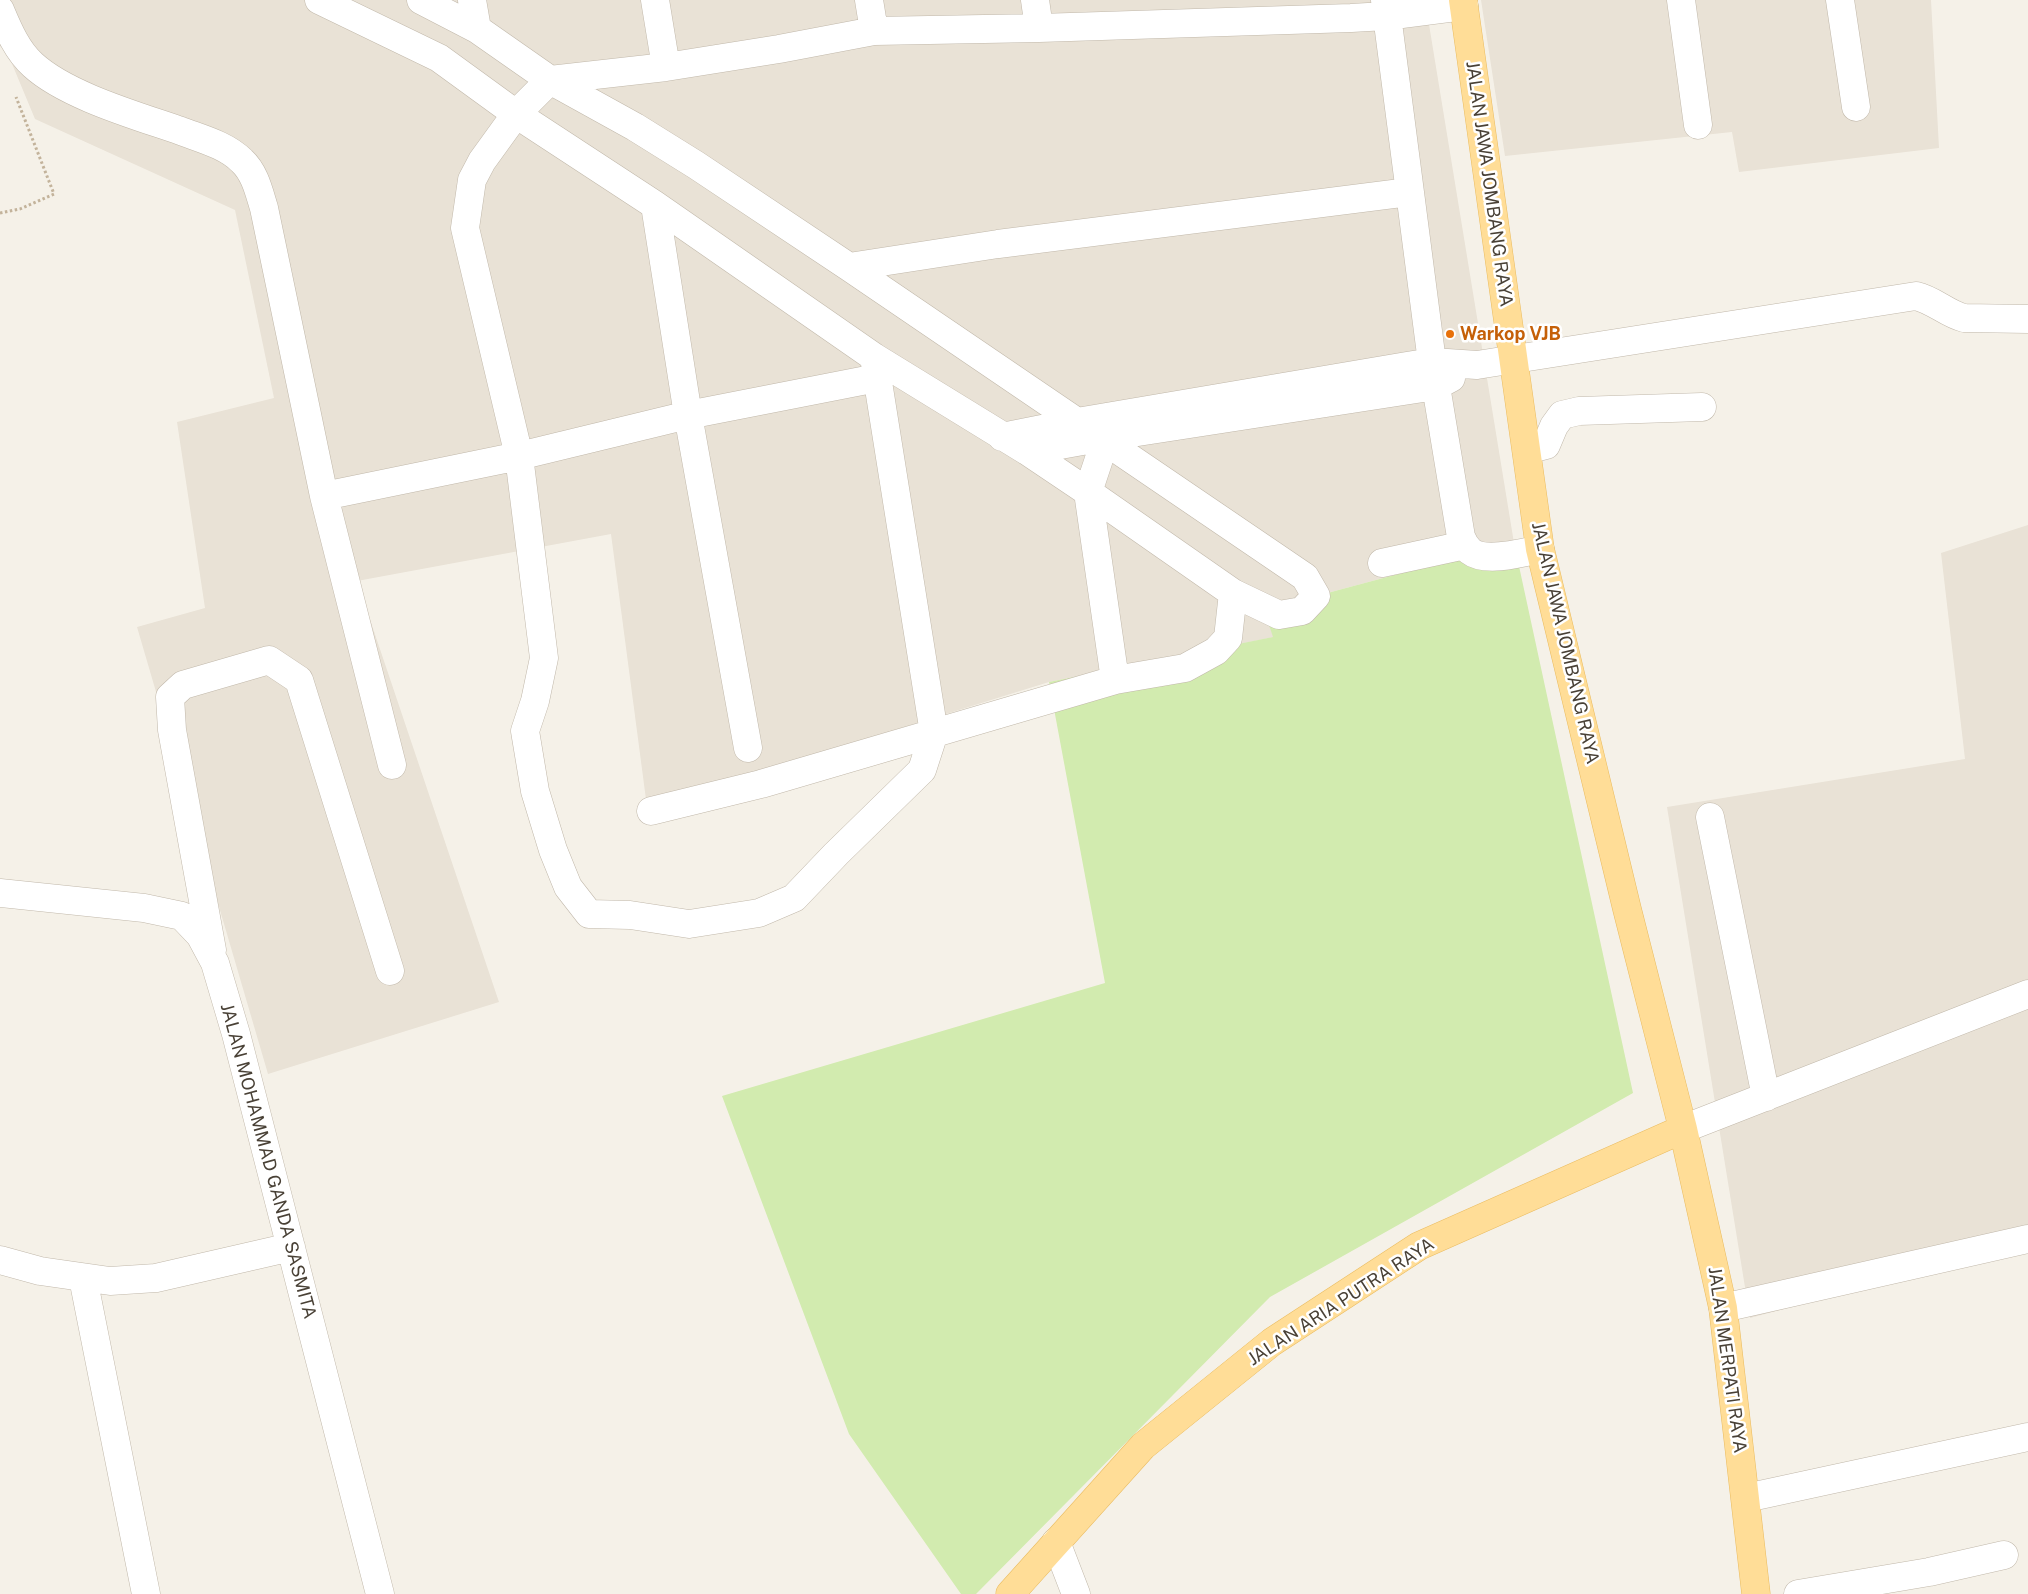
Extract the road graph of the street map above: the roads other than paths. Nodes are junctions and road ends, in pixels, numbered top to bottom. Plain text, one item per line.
1 (319, 0) edge
2 (420, 0) edge
3 (472, 0) edge
4 (655, 0) edge
5 (870, 0) edge
6 (1035, 0) edge
7 (1681, 0) edge
8 (1840, 0) edge
9 (1463, 3) edge
10 (1386, 8) edge
11 (0, 10) edge
12 (1208, 11) edge
13 (1039, 28) junction
14 (476, 29) junction
15 (874, 30) junction
16 (6, 40) edge
17 (666, 66) junction
18 (550, 80) junction
19 (1856, 107) dead end
20 (516, 114) junction
21 (1698, 125) dead end
22 (1409, 192) junction
23 (655, 205) junction
24 (850, 267) junction
25 (2028, 319) edge
26 (1514, 359) junction
27 (875, 368) junction
28 (1434, 374) junction
29 (1702, 408) dead end
30 (688, 415) junction
31 (1077, 422) junction
32 (1002, 437) junction
33 (1102, 440) junction
34 (1527, 450) junction
35 (1026, 451) junction
36 (519, 456) junction
37 (1088, 492) junction
38 (324, 496) junction
39 (1465, 545) junction
40 (1540, 549) junction
41 (1382, 563) dead end
42 (1233, 593) junction
43 (1115, 680) junction
44 (934, 733) junction
45 (748, 748) dead end
46 (392, 765) dead end
47 (651, 811) dead end
48 (1710, 817) dead end
49 (0, 893) edge
50 (215, 963) junction
51 (390, 971) dead end
52 (2028, 994) edge
53 (1766, 1097) junction
54 (1683, 1129) junction
55 (2028, 1239) edge
56 (291, 1247) junction
57 (0, 1260) edge
58 (83, 1278) junction
59 (1723, 1308) junction
60 (2028, 1437) edge
61 (1746, 1498) junction
62 (1056, 1542) junction
63 (2004, 1556) dead end
64 (146, 1594) edge
65 (380, 1594) edge
66 (1010, 1594) edge
67 (1076, 1594) edge
68 (1756, 1594) edge
69 (1798, 1594) edge

1 - 20 street
2 - 14 street
3 - 14 street
4 - 17 street
5 - 15 street
6 - 13 street
7 - 21 street
8 - 19 street
9 - 10 street
9 - 26 main road, JALAN JAWA JOMBANG RAYA
10 - 12 street
10 - 22 street
11 - 16 street
12 - 13 street
13 - 15 street
14 - 18 street
15 - 17 street
16 - 38 street
17 - 18 street
18 - 20 street
18 - 24 street
20 - 23 street
20 - 36 street
22 - 24 street
22 - 28 street
23 - 27 street
23 - 30 street
24 - 31 street
25 - 26 street
26 - 28 street
26 - 34 main road, JALAN JAWA JOMBANG RAYA
27 - 30 street
27 - 32 street
27 - 44 street
28 - 31 street
28 - 33 street
28 - 39 street
29 - 34 street
30 - 36 street
30 - 45 street
31 - 32 street
31 - 33 street
32 - 35 street
33 - 35 street
33 - 37 street
33 - 42 street
34 - 40 main road, JALAN JAWA JOMBANG RAYA
35 - 37 street
36 - 38 street
36 - 44 street
37 - 42 street
37 - 43 street
38 - 46 street
39 - 40 street
39 - 41 street
40 - 54 main road, JALAN JAWA JOMBANG RAYA
42 - 43 street
43 - 44 street
44 - 47 street
48 - 53 street
49 - 50 street, JALAN MOHAMMAD GANDA SASMITA
50 - 51 street
50 - 56 street, JALAN MOHAMMAD GANDA SASMITA
52 - 53 street
53 - 54 street
54 - 59 main road, JALAN MERPATI RAYA
54 - 62 main road, JALAN ARIA PUTRA RAYA
55 - 59 street
56 - 58 street
56 - 65 street, JALAN MOHAMMAD GANDA SASMITA
57 - 58 street
58 - 64 street
59 - 61 main road, JALAN MERPATI RAYA
60 - 61 street
61 - 68 main road, JALAN MERPATI RAYA
62 - 66 main road, JALAN ARIA PUTRA RAYA
62 - 67 street
63 - 69 street

